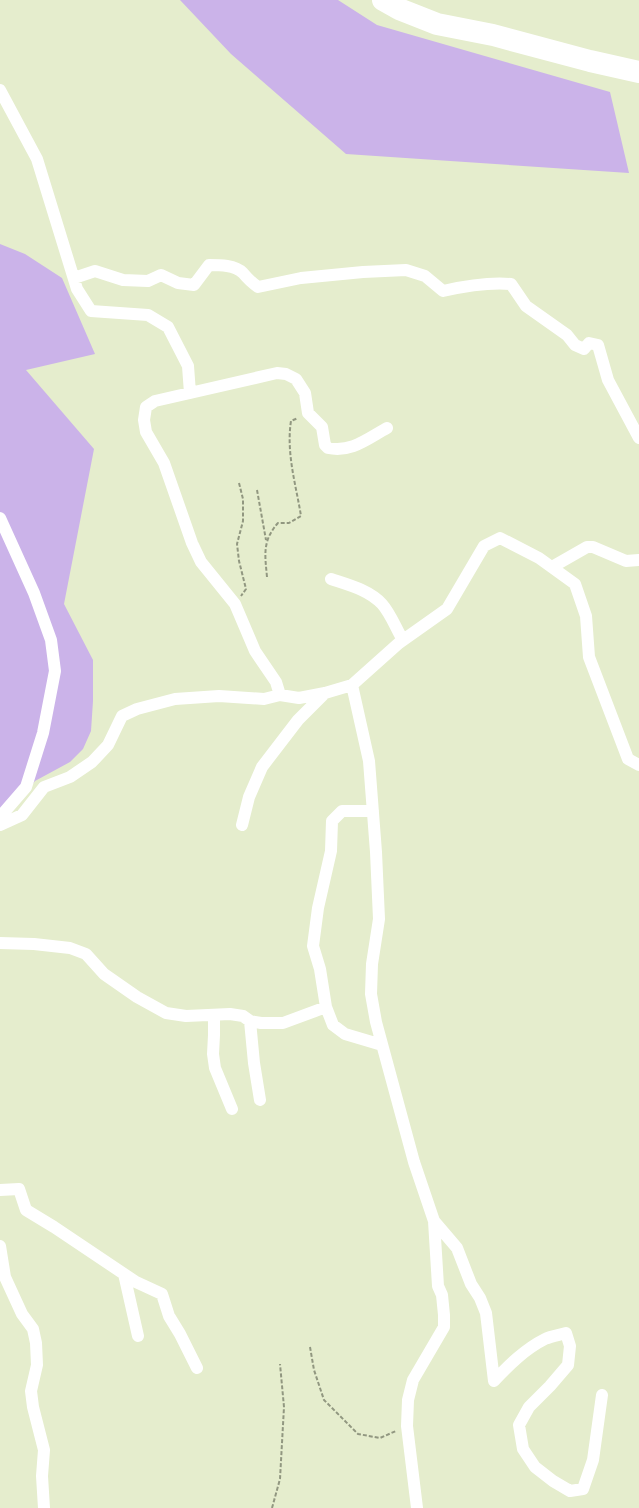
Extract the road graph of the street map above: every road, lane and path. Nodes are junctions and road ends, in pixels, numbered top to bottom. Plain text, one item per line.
1 (383, 0) edge
2 (639, 72) edge
3 (0, 90) edge
4 (74, 278) junction
5 (190, 393) junction
6 (308, 413) junction
7 (387, 428) dead end
8 (639, 438) edge
9 (239, 483) dead end
10 (258, 490) dead end
11 (0, 518) edge
12 (266, 541) junction
13 (639, 560) edge
14 (552, 567) junction
15 (267, 577) dead end
16 (331, 579) dead end
17 (235, 604) junction
18 (403, 640) junction
19 (352, 685) junction
20 (325, 693) junction
21 (280, 695) junction
22 (639, 765) edge
23 (373, 811) junction
24 (242, 825) dead end
25 (0, 826) edge
26 (0, 943) edge
27 (326, 1007) junction
28 (214, 1015) junction
29 (250, 1021) junction
30 (382, 1045) junction
31 (260, 1100) dead end
32 (232, 1109) dead end
33 (0, 1190) edge
34 (434, 1221) junction
35 (0, 1246) edge
36 (124, 1274) junction
37 (138, 1336) dead end
38 (310, 1347) dead end
39 (280, 1364) dead end
40 (197, 1368) dead end
41 (602, 1395) dead end
42 (407, 1426) junction
43 (44, 1508) edge
44 (272, 1508) edge
45 (417, 1508) edge

1 - 2 highway
3 - 4 street
4 - 5 street
4 - 8 street
5 - 6 street
5 - 17 street
6 - 7 street
6 - 12 path
9 - 17 path
10 - 12 path
11 - 25 street
12 - 15 path
13 - 14 street
14 - 18 street
14 - 22 street
16 - 18 street
17 - 21 street
18 - 19 street
19 - 20 street
19 - 23 street
20 - 21 street
20 - 24 street
21 - 25 street
23 - 27 street
23 - 30 street
26 - 28 street
27 - 29 street
27 - 30 street
28 - 29 street
28 - 32 street
29 - 31 street
30 - 34 street
33 - 36 street
34 - 41 street
34 - 42 street
35 - 43 street
36 - 37 street
36 - 40 street
38 - 42 path
39 - 44 path
42 - 45 street

